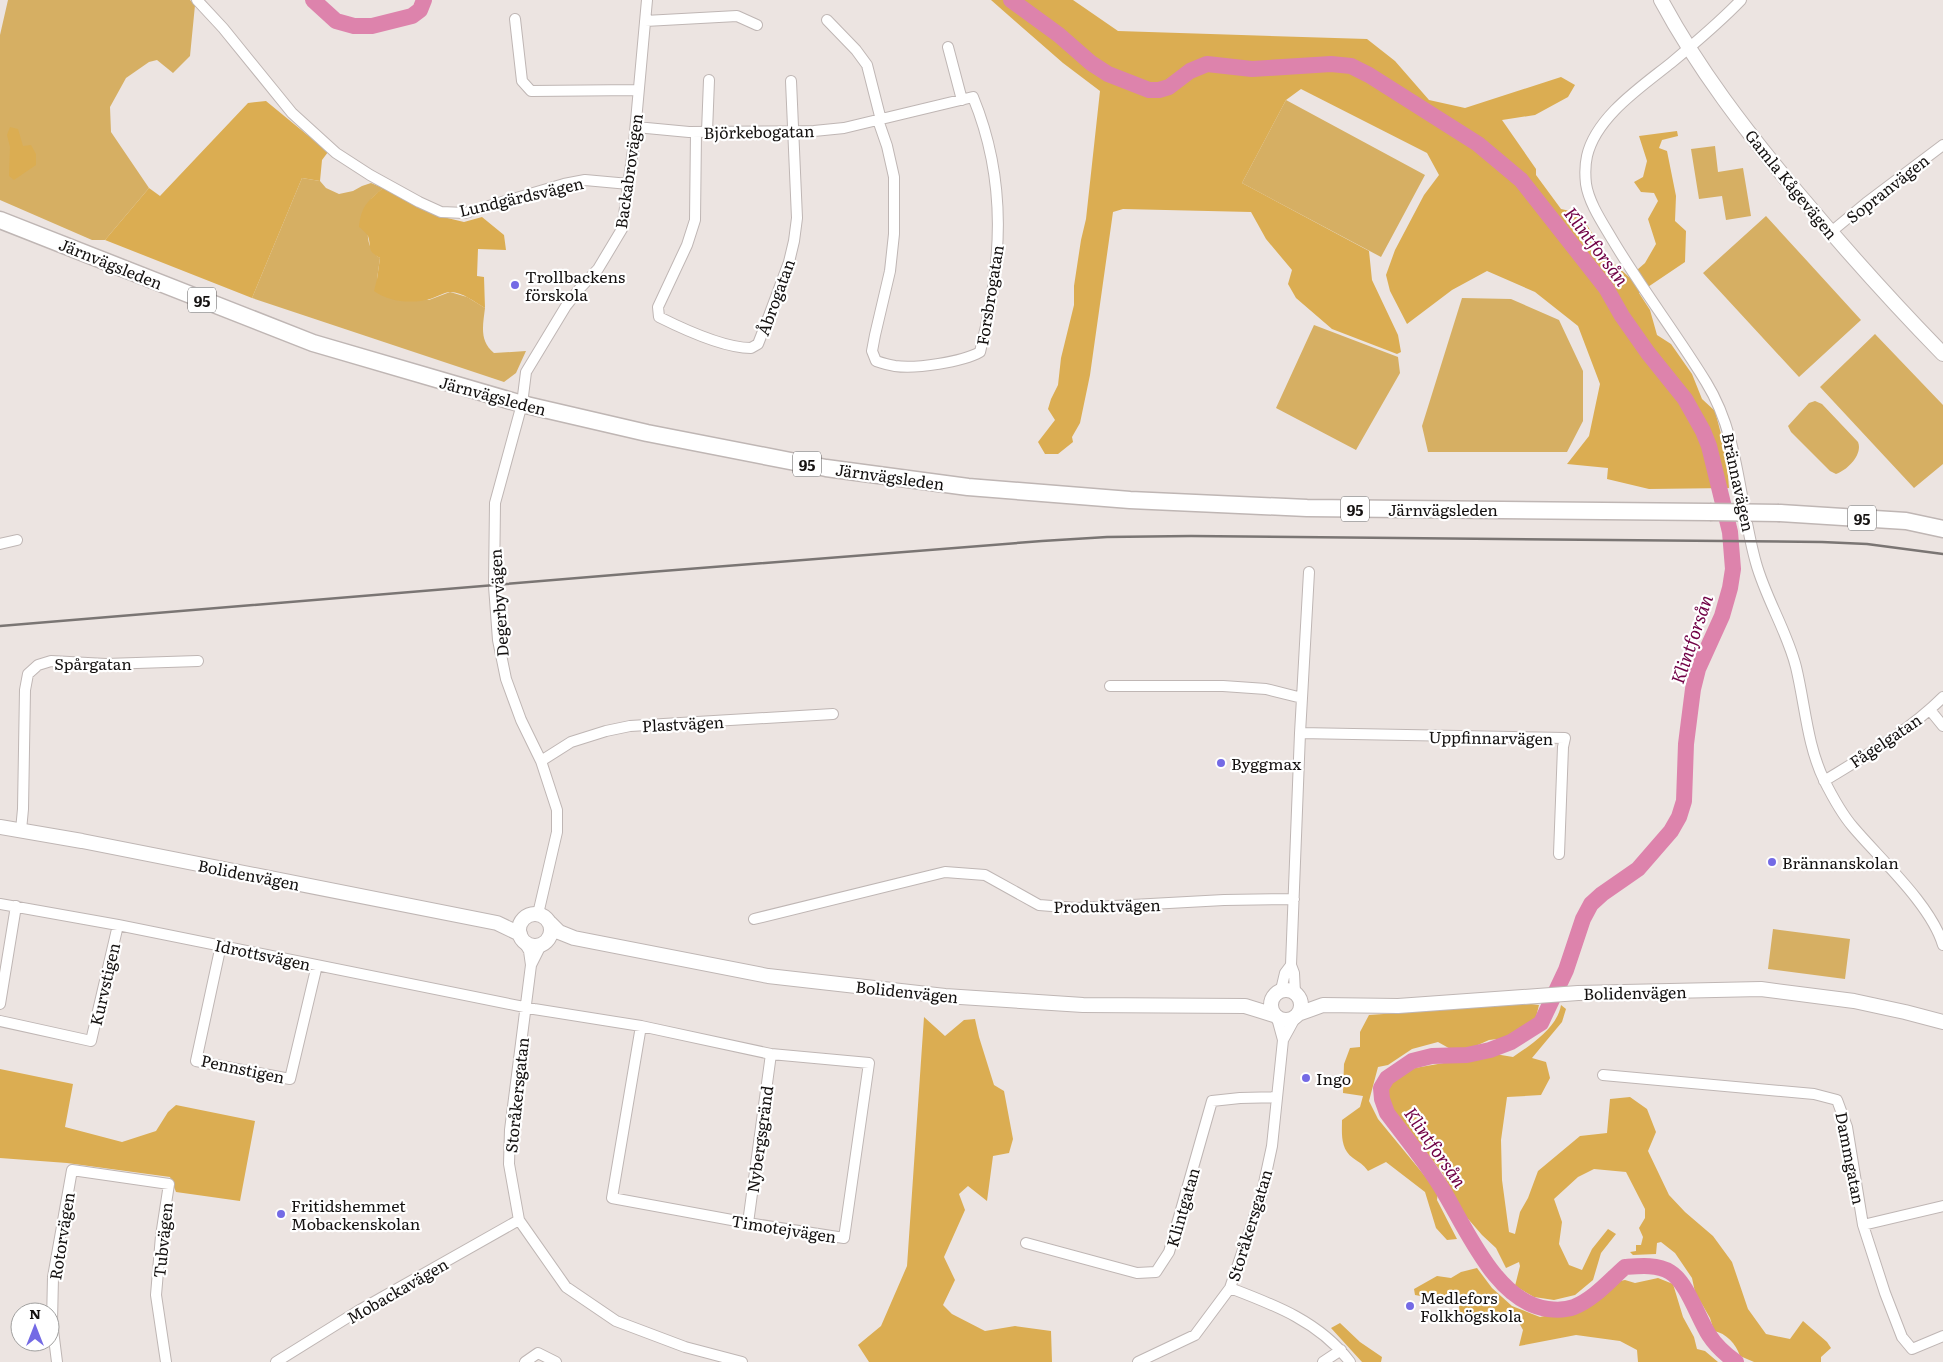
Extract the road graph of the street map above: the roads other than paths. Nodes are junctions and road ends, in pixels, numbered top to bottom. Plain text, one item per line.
1 (198, 0) edge
2 (646, 0) edge
3 (1661, 0) edge
4 (1741, 0) edge
5 (515, 19) dead end
6 (827, 20) dead end
7 (645, 21) junction
8 (757, 24) dead end
9 (948, 47) dead end
10 (1688, 48) junction
11 (709, 80) dead end
12 (791, 81) dead end
13 (638, 90) junction
14 (973, 97) joint
15 (962, 100) junction
16 (880, 120) junction
17 (636, 127) junction
18 (696, 132) junction
19 (707, 132) junction
20 (794, 132) junction
21 (1943, 145) edge
22 (629, 184) junction
23 (0, 220) edge
24 (1831, 232) junction
25 (1943, 354) edge
26 (522, 404) junction
27 (1943, 529) edge
28 (17, 540) dead end
29 (0, 544) edge
30 (1309, 572) dead end
31 (198, 661) dead end
32 (1110, 686) dead end
33 (1943, 697) edge
34 (1302, 698) junction
35 (1930, 710) junction
36 (833, 714) dead end
37 (1943, 726) edge
38 (1300, 733) junction
39 (541, 761) junction
40 (1824, 781) junction
41 (0, 828) edge
42 (21, 830) junction
43 (1559, 854) dead end
44 (1294, 899) junction
45 (0, 904) edge
46 (16, 906) junction
47 (538, 914) junction
48 (523, 919) junction
49 (754, 919) dead end
50 (497, 922) junction
51 (550, 923) junction
52 (118, 925) junction
53 (521, 937) junction
54 (574, 938) junction
55 (543, 943) junction
56 (221, 945) junction
57 (1943, 946) edge
58 (531, 965) junction
59 (1291, 965) junction
60 (316, 966) junction
61 (1277, 993) junction
62 (1296, 994) junction
63 (0, 1004) edge
64 (1323, 1005) junction
65 (1245, 1006) junction
66 (526, 1008) junction
67 (1276, 1016) junction
68 (1296, 1016) junction
69 (1943, 1021) edge
70 (0, 1022) edge
71 (641, 1026) junction
72 (1283, 1040) junction
73 (771, 1054) junction
74 (1603, 1075) dead end
75 (1277, 1097) junction
76 (72, 1170) joint
77 (1943, 1206) edge
78 (519, 1220) junction
79 (748, 1223) junction
80 (1863, 1225) junction
81 (1026, 1243) dead end
82 (1230, 1288) junction
83 (1943, 1336) edge
84 (1341, 1350) junction
85 (57, 1362) edge
86 (166, 1362) edge
87 (276, 1362) edge
88 (525, 1362) edge
89 (556, 1362) edge
90 (742, 1362) edge
91 (1138, 1362) edge
92 (1323, 1362) edge
93 (1350, 1362) edge

1 - 22 street, Lundgärdsvägen
2 - 7 street, Backabrovägen
3 - 10 main road, Gamla Kågevägen
4 - 10 street, Brännavägen
5 - 13 street, Backabrovägen
6 - 16 street
7 - 8 street
7 - 13 street, Backabrovägen
9 - 15 street
10 - 24 main road, Gamla Kågevägen
10 - 40 street, Brännavägen
11 - 19 street
12 - 20 street
13 - 17 street, Backabrovägen
14 - 15 street, Björkebogatan
14 - 16 street, Forsbrogatan
15 - 16 street, Björkebogatan
16 - 20 street, Björkebogatan
17 - 18 street, Björkebogatan
17 - 22 street, Backabrovägen
18 - 19 street, Björkebogatan
18 - 20 street, Åbrogatan
19 - 20 street, Björkebogatan
21 - 24 street, Sopranvägen
22 - 26 street, Backabrovägen
23 - 26 main road, Järnvägsleden / 95
24 - 25 main road, Gamla Kågevägen
26 - 27 main road, Järnvägsleden / 95, bridge
26 - 39 street, Degerbyvägen
28 - 29 street
30 - 34 street
31 - 42 street, Spårgatan
32 - 34 street
33 - 35 street, Fågelgatan
34 - 38 street
35 - 37 street
35 - 40 street, Fågelgatan
36 - 39 street, Plastvägen
38 - 43 street, Uppfinnarvägen
38 - 44 street
39 - 47 street, Degerbyvägen
40 - 57 street, Brännavägen
41 - 42 main road, Bolidenvägen
42 - 50 main road, Bolidenvägen
44 - 49 street, Produktvägen
44 - 59 street
45 - 46 street, Idrottsvägen
46 - 52 street, Idrottsvägen
46 - 63 street
47 - 48 main road
47 - 51 main road
48 - 50 main road, Bolidenvägen
48 - 53 main road
50 - 53 main road, Bolidenvägen
51 - 54 main road, Bolidenvägen
51 - 55 main road
52 - 56 street, Idrottsvägen
52 - 70 street, Kurvstigen
53 - 55 main road
53 - 58 street, Storåkersgatan
54 - 55 main road, Bolidenvägen
54 - 65 main road, Bolidenvägen
55 - 58 street, Storåkersgatan
56 - 60 street, Idrottsvägen
56 - 60 street, Pennstigen
58 - 66 street, Storåkersgatan
59 - 61 street
59 - 62 street
60 - 66 street, Idrottsvägen
61 - 62 main road, Bolidenvägen
61 - 65 main road, Bolidenvägen
61 - 67 main road
62 - 64 main road, Bolidenvägen
62 - 68 main road
64 - 68 main road, Bolidenvägen
64 - 69 main road, Bolidenvägen
65 - 67 main road, Bolidenvägen
66 - 71 street, Timotejvägen
66 - 78 street, Storåkersgatan
67 - 68 main road, Bolidenvägen
67 - 72 street, Storåkersgatan
68 - 72 street, Storåkersgatan
71 - 73 street, Timotejvägen
71 - 79 street, Timotejvägen
72 - 75 street, Storåkersgatan
73 - 79 street, Nybergsgränd
73 - 79 street, Timotejvägen
74 - 80 street, Dammgatan
75 - 81 street, Klintgatan
75 - 82 street, Storåkersgatan
76 - 85 street, Rotorvägen
76 - 86 street, Tubvägen
77 - 80 street
78 - 87 street, Mobackavägen
78 - 90 street, Storåkersgatan
80 - 83 street, Dammgatan
82 - 84 street
82 - 91 street, Storåkersgatan
84 - 92 street
84 - 93 street
88 - 89 street

